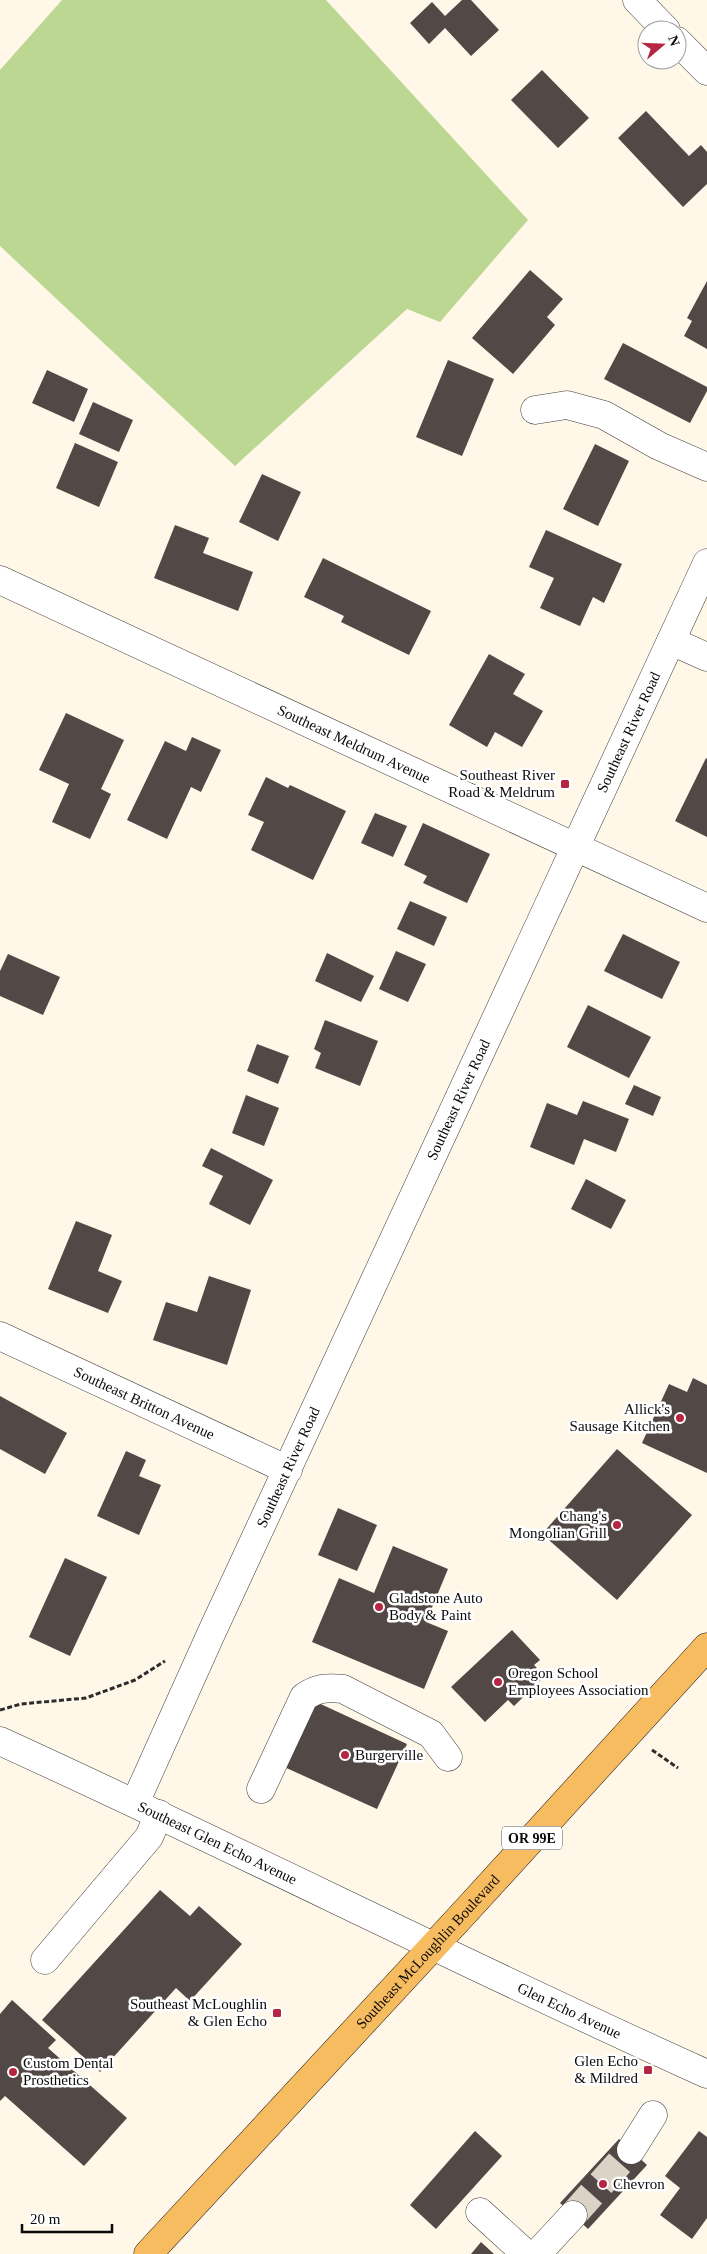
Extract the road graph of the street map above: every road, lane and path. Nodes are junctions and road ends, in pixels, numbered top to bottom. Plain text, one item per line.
1 (637, 0) edge
2 (656, 20) edge
3 (687, 51) edge
4 (707, 72) edge
5 (535, 410) dead end
6 (707, 467) edge
7 (707, 563) edge
8 (0, 580) edge
9 (671, 641) junction
10 (707, 657) edge
11 (575, 846) junction
12 (707, 908) edge
13 (0, 1336) edge
14 (288, 1470) junction
15 (707, 1647) edge
16 (169, 1658) dead end
17 (0, 1710) edge
18 (0, 1741) edge
19 (448, 1757) dead end
20 (261, 1790) dead end
21 (147, 1808) junction
22 (433, 1946) junction
23 (45, 1960) dead end
24 (707, 2074) edge
25 (653, 2115) dead end
26 (631, 2150) tunnel mouth
27 (480, 2212) dead end
28 (573, 2215) tunnel mouth
29 (148, 2254) edge

1 - 2 street
3 - 4 street
5 - 6 street
7 - 9 street, Southeast River Road
8 - 11 street, Southeast Meldrum Avenue
9 - 10 street
9 - 11 street, Southeast River Road
11 - 12 street, Southeast Meldrum Avenue
11 - 14 street, Southeast River Road
13 - 14 street, Southeast Britton Avenue
14 - 21 street, Southeast River Road
15 - 22 main road, Southeast McLoughlin Boulevard / OR 99E
16 - 17 path
18 - 21 street, Southeast Glen Echo Avenue
19 - 20 street
21 - 22 street, Southeast Glen Echo Avenue
21 - 23 street, Southeast River Road
22 - 24 street, Glen Echo Avenue
22 - 29 main road, Southeast McLoughlin Boulevard / OR 99E
25 - 26 street
27 - 28 street

